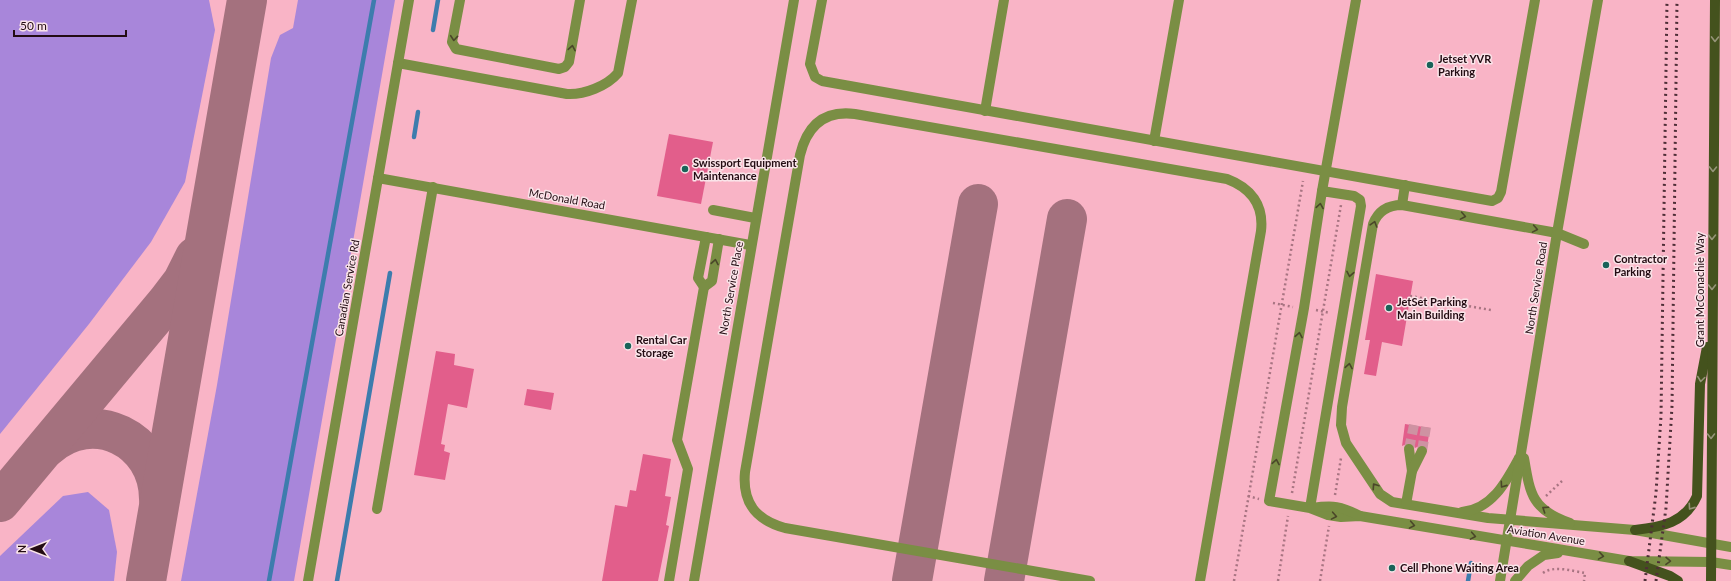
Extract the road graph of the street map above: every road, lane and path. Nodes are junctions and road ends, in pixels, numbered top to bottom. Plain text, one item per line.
1 (409, 0) edge
2 (460, 0) edge
3 (580, 0) edge
4 (632, 0) edge
5 (794, 0) edge
6 (822, 0) edge
7 (1004, 0) edge
8 (1179, 0) edge
9 (1356, 0) edge
10 (1535, 0) edge
11 (1598, 0) edge
12 (1715, 0) edge
13 (398, 63) junction
14 (985, 111) junction
15 (1154, 141) junction
16 (1326, 172) junction
17 (378, 178) junction
18 (1303, 181) dead end
19 (1405, 185) junction
20 (433, 187) junction
21 (1322, 191) junction
22 (1342, 201) dead end
23 (1402, 205) junction
24 (713, 210) dead end
25 (755, 218) junction
26 (1557, 233) junction
27 (706, 237) junction
28 (719, 239) junction
29 (1584, 244) dead end
30 (750, 245) junction
31 (704, 287) junction
32 (1410, 296) dead end
33 (1273, 303) dead end
34 (1282, 305) junction
35 (1296, 307) dead end
36 (1313, 310) dead end
37 (1491, 310) dead end
38 (1323, 312) junction
39 (1712, 313) junction
40 (1337, 314) dead end
41 (1409, 449) tunnel mouth
42 (1422, 451) tunnel mouth
43 (1523, 451) junction
44 (1342, 455) dead end
45 (1412, 472) junction
46 (1562, 481) dead end
47 (1292, 496) dead end
48 (1544, 498) dead end
49 (1334, 501) dead end
50 (1406, 504) junction
51 (1310, 508) junction
52 (377, 510) dead end
53 (1289, 512) dead end
54 (1455, 513) junction
55 (1330, 519) dead end
56 (1511, 520) junction
57 (1580, 526) junction
58 (1635, 530) junction
59 (1507, 542) junction
60 (1711, 543) junction
61 (1731, 546) edge
62 (1572, 551) junction
63 (1629, 560) junction
64 (1711, 562) junction
65 (1731, 565) edge
66 (1538, 576) dead end
67 (308, 581) edge
68 (669, 581) edge
69 (694, 581) edge
70 (1090, 581) edge
71 (1200, 581) edge
72 (1234, 581) edge
73 (1278, 581) edge
74 (1320, 581) edge
75 (1500, 581) edge
76 (1515, 581) edge
77 (1584, 581) edge
78 (1678, 581) edge
79 (1711, 581) edge

1 - 13 street, Canadian Service Rd
2 -> 3 street
4 - 13 street
5 - 25 street, North Service Place
6 - 14 street
7 - 14 street
8 - 15 street
9 - 16 street
10 - 19 street
11 - 26 street, North Service Road
12 -> 39 main road, Grant McConachie Way
13 - 17 street, Canadian Service Rd
14 - 15 street
15 - 16 street
16 - 19 street
16 - 21 street
17 - 20 street, McDonald Road
17 - 67 street, Canadian Service Rd
18 - 34 path
19 - 23 street
20 - 27 street, McDonald Road
20 - 52 street
21 -> 51 street
51 -> 21 street, Aviation Avenue
22 - 38 path
23 -> 26 street
50 -> 23 street, Aviation Avenue
24 - 25 street
25 - 30 street, North Service Place
26 - 29 street
26 - 43 street, North Service Road
27 - 28 street, McDonald Road
27 - 31 street
28 - 30 street, McDonald Road
31 -> 28 street
30 - 69 street, North Service Place
31 - 68 street
32 - 37 path
33 - 34 path
34 - 35 path
34 - 72 path
36 - 38 path
38 - 40 path
38 - 47 path
39 -> 58 main road
39 -> 60 main road, Grant McConachie Way
41 - 45 street
42 - 45 street
43 -> 54 street
43 - 56 street, North Service Road
57 -> 43 street
44 - 49 path
45 - 50 street
46 - 48 path
50 - 54 street, Aviation Avenue
51 -> 59 street, Aviation Avenue
53 - 73 path
54 - 56 street, Aviation Avenue
55 - 74 path
56 - 57 street, Aviation Avenue
56 - 59 street, North Service Road
57 - 58 street, Aviation Avenue
58 - 60 street, Aviation Avenue
59 - 62 street, Aviation Avenue
59 - 75 street, North Service Road
60 - 61 street, Aviation Avenue
60 - 64 main road, Grant McConachie Way
62 -> 63 street, Aviation Avenue
62 - 76 street
63 -> 64 street, Aviation Avenue
63 - 78 main road
64 - 65 street, Aviation Avenue
64 - 79 main road, Grant McConachie Way
66 - 77 path
70 - 71 street

